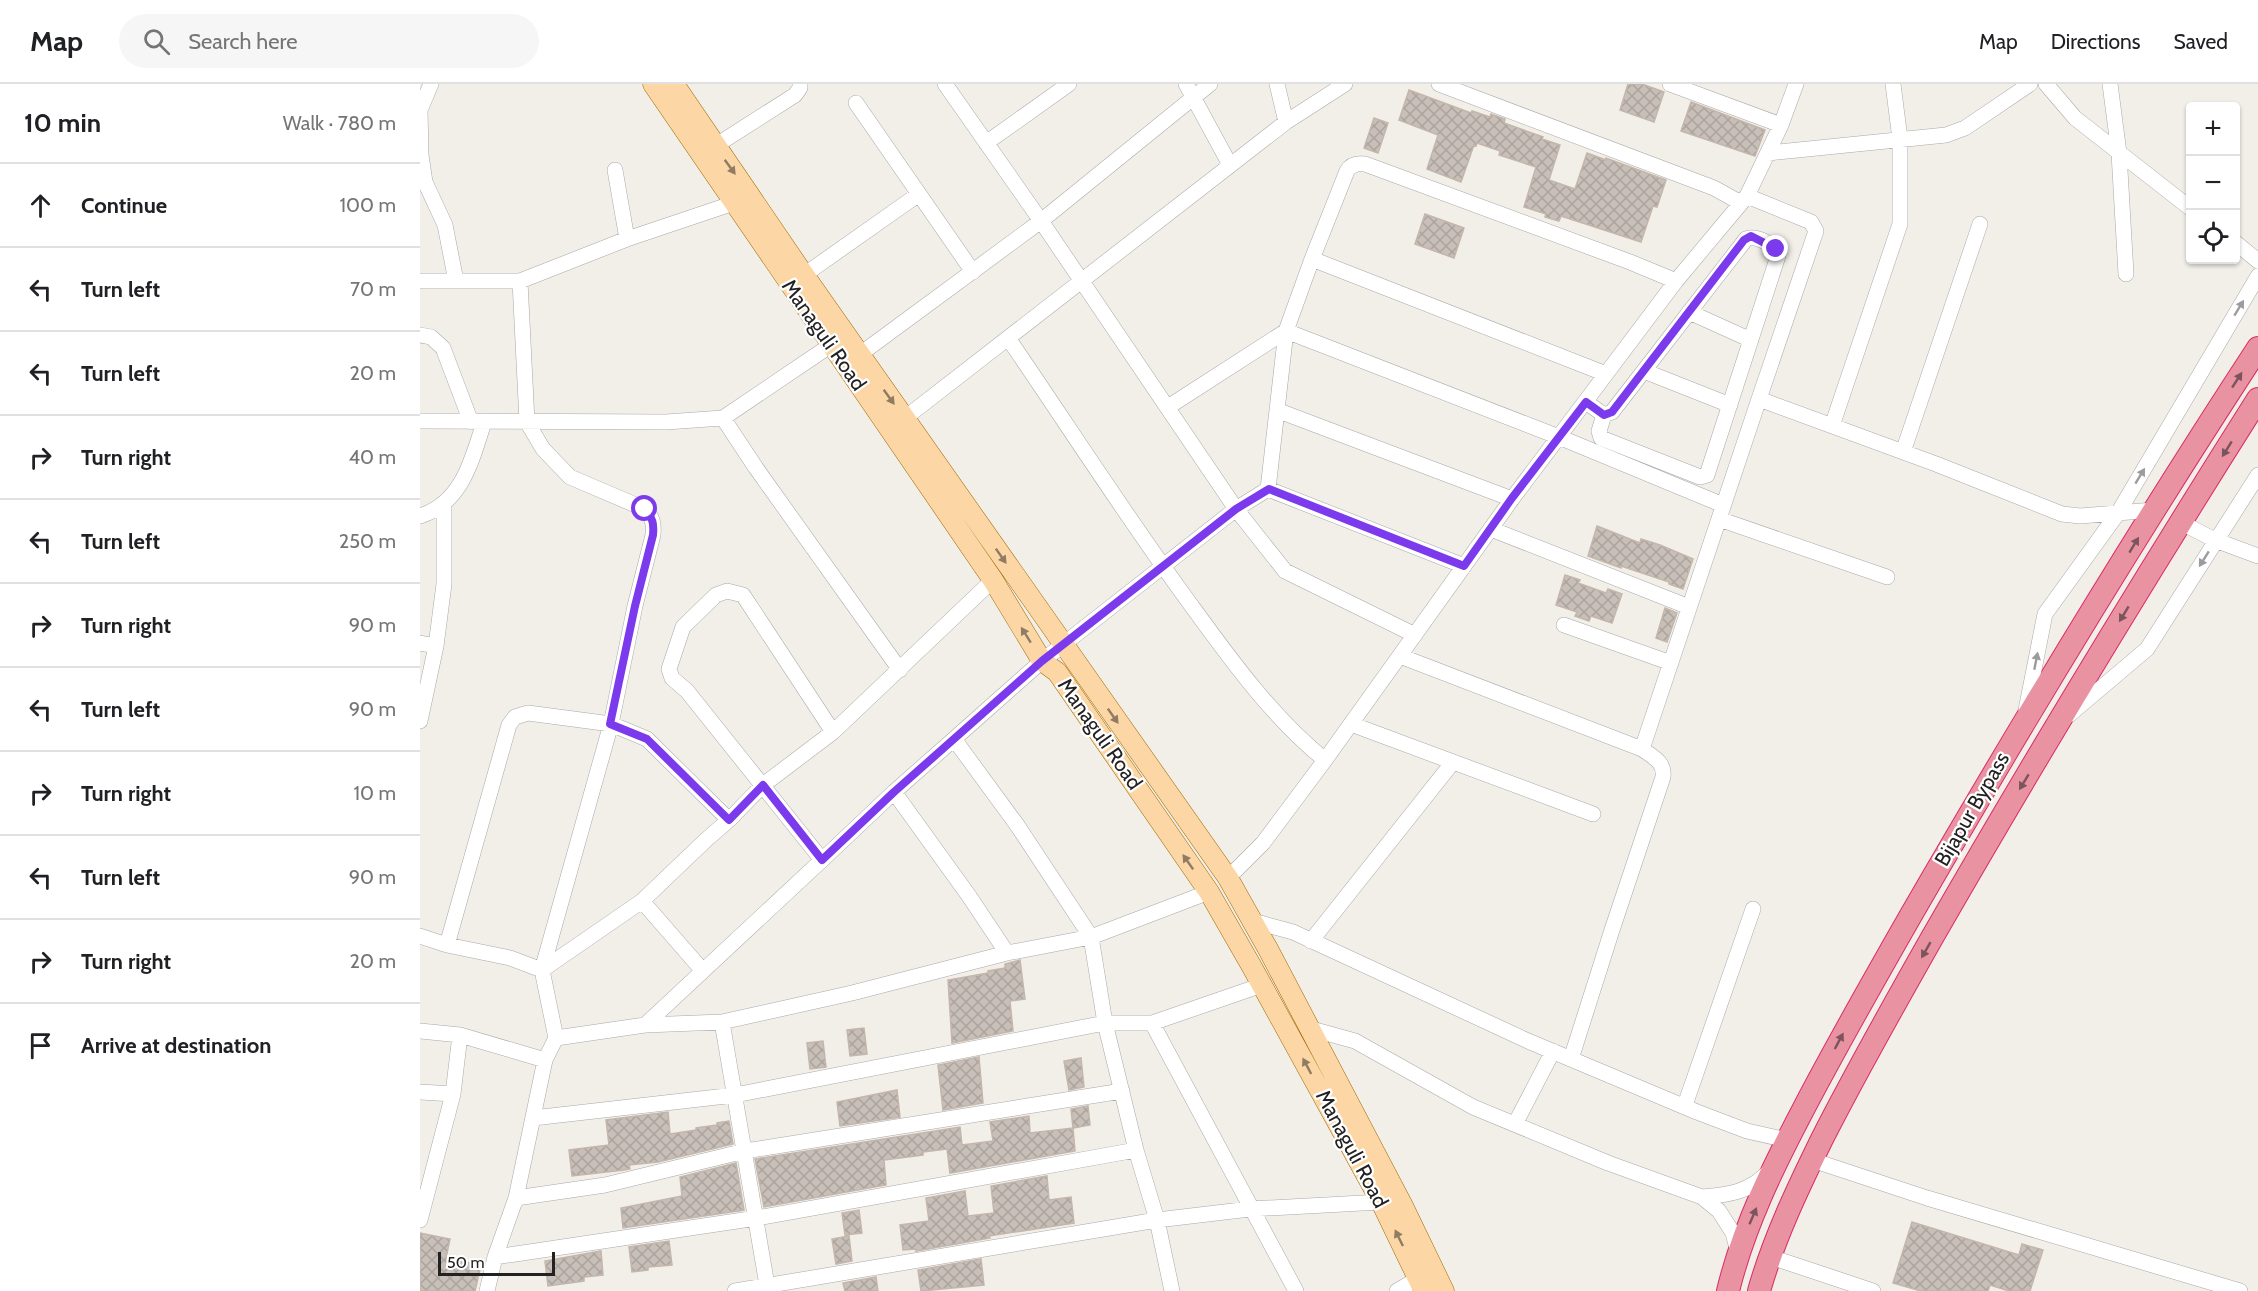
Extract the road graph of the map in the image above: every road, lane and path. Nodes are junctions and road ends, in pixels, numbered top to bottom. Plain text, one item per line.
1 (431, 84) edge
2 (653, 84) edge
3 (674, 84) edge
4 (800, 84) edge
5 (945, 84) edge
6 (1069, 84) edge
7 (1210, 84) edge
8 (1277, 84) edge
9 (1345, 84) edge
10 (1439, 84) edge
11 (1670, 84) edge
12 (1796, 84) edge
13 (1893, 84) edge
14 (2030, 84) edge
15 (2046, 84) edge
16 (2110, 84) edge
17 (1190, 90) edge
18 (856, 103) dead end
19 (420, 110) edge
20 (1286, 122) junction
21 (1781, 125) junction
22 (1900, 140) junction
23 (986, 143) junction
24 (715, 146) junction
25 (1768, 153) junction
26 (2119, 153) junction
27 (1230, 165) junction
28 (615, 170) dead end
29 (919, 194) junction
30 (1744, 199) junction
31 (734, 203) junction
32 (2186, 205) edge
33 (1041, 221) junction
34 (1980, 224) dead end
35 (627, 239) junction
36 (2240, 247) edge
37 (1312, 259) junction
38 (2258, 261) edge
39 (973, 272) junction
40 (2126, 274) dead end
41 (804, 275) junction
42 (2258, 276) edge
43 (420, 281) edge
44 (456, 281) junction
45 (520, 281) junction
46 (1081, 281) junction
47 (1676, 281) junction
48 (1689, 312) junction
49 (1286, 331) junction
50 (420, 335) edge
51 (1008, 338) junction
52 (1751, 340) junction
53 (831, 345) junction
54 (2258, 348) edge
55 (859, 355) junction
56 (1644, 371) junction
57 (1606, 374) junction
58 (1759, 399) junction
59 (2258, 399) edge
60 (1586, 402) junction
61 (1730, 405) junction
62 (1167, 406) junction
63 (1279, 411) junction
64 (1604, 415) junction
65 (723, 418) junction
66 (904, 418) junction
67 (420, 421) edge
68 (477, 422) junction
69 (527, 422) junction
70 (1832, 426) junction
71 (1559, 437) junction
72 (1903, 452) junction
73 (2258, 475) edge
74 (1269, 489) junction
75 (1512, 498) junction
76 (444, 503) junction
77 (1236, 509) junction
78 (2154, 510) junction
79 (1721, 512) junction
80 (2118, 513) junction
81 (420, 516) edge
82 (2180, 522) junction
83 (1491, 529) junction
84 (2216, 540) junction
85 (2258, 556) edge
86 (1464, 566) junction
87 (1164, 567) junction
88 (1887, 577) dead end
89 (993, 580) junction
90 (1689, 607) junction
91 (1564, 625) dead end
92 (1415, 634) junction
93 (420, 643) edge
94 (1063, 645) junction
95 (436, 646) junction
96 (1400, 656) junction
97 (1042, 661) junction
98 (1671, 663) junction
99 (900, 670) junction
100 (2024, 719) junction
101 (420, 721) edge
102 (610, 724) junction
103 (1351, 724) junction
104 (2057, 725) junction
105 (833, 732) junction
106 (954, 739) junction
107 (1642, 749) junction
108 (1324, 760) junction
109 (1453, 762) junction
110 (763, 785) junction
111 (894, 792) junction
112 (1593, 814) dead end
113 (729, 820) junction
114 (822, 860) junction
115 (1228, 878) junction
116 (1209, 892) junction
117 (642, 901) junction
118 (1753, 909) dead end
119 (1253, 921) junction
120 (420, 936) edge
121 (1091, 937) junction
122 (1311, 940) junction
123 (447, 945) junction
124 (1007, 953) junction
125 (542, 970) junction
126 (703, 971) junction
127 (1262, 985) junction
128 (722, 1022) junction
129 (1105, 1023) junction
130 (1152, 1023) junction
131 (645, 1025) junction
132 (1308, 1028) junction
133 (420, 1031) edge
134 (460, 1035) junction
135 (556, 1038) junction
136 (1553, 1051) junction
137 (1571, 1059) junction
138 (545, 1060) junction
139 (1122, 1091) junction
140 (420, 1092) edge
141 (453, 1094) junction
142 (735, 1095) junction
143 (1685, 1105) junction
144 (533, 1118) junction
145 (1515, 1124) junction
146 (1787, 1140) junction
147 (1136, 1150) junction
148 (746, 1151) junction
149 (1812, 1160) junction
150 (1776, 1162) junction
151 (424, 1187) edge
152 (1702, 1197) junction
153 (516, 1198) junction
154 (1381, 1202) junction
155 (1250, 1209) junction
156 (757, 1218) junction
157 (420, 1220) edge
158 (1157, 1220) junction
159 (1738, 1252) junction
160 (495, 1257) junction
161 (1771, 1257) junction
162 (1425, 1280) edge
163 (768, 1288) edge
164 (488, 1291) edge
165 (735, 1291) edge
166 (1172, 1291) edge
167 (1296, 1291) edge
168 (1397, 1291) edge
169 (1444, 1291) edge
170 (1728, 1291) edge
171 (1759, 1291) edge
172 (1873, 1291) edge
173 (2240, 1291) edge

1 - 19 street
2 - 31 main road, Managuli Road
3 - 24 main road, Managuli Road
4 - 24 street
5 - 23 street
6 - 23 street
7 - 17 street
8 - 20 street
9 - 20 street
10 - 30 street
11 - 21 street
12 - 21 street
13 - 22 street
14 - 22 street
15 - 26 street
16 - 26 street
17 - 27 street
17 - 33 street
18 - 29 street
19 - 44 street
20 - 27 street
21 - 25 street
22 - 25 street
22 - 70 street
23 - 33 street
24 -> 41 main road, Managuli Road
25 - 30 street
26 - 32 street
26 - 40 street
27 - 46 street
28 - 35 street
29 - 39 street
29 - 41 street
30 - 47 street
30 - 58 street
31 - 35 street
31 - 53 main road, Managuli Road
33 - 39 street
33 - 46 street
34 - 72 street
35 - 45 street
36 - 38 street
37 - 47 street
37 - 49 street
37 - 57 street
39 - 55 street
41 - 55 main road, Managuli Road
80 -> 42 street
43 - 44 street
44 - 45 street
45 - 69 street
46 - 51 street
46 - 62 street
47 - 57 street
48 - 52 street
48 - 52 street
48 - 56 street
49 - 62 street
49 - 63 street
49 - 71 street
50 - 68 street
51 - 66 street
51 - 87 street
52 - 61 street
53 - 65 street
53 - 89 main road, Managuli Road
78 -> 54 highway, Bijapur Bypass
55 -> 66 main road, Managuli Road
56 - 61 street
56 - 64 street
57 - 60 street
58 - 70 street
58 - 79 street
59 -> 82 highway, Bijapur Bypass
60 - 64 street
60 - 71 street
61 - 64 street
62 - 77 street
63 - 74 street
63 - 75 street
65 - 69 street
65 - 99 street
66 -> 94 main road, Managuli Road
67 - 68 street
68 - 69 street
68 - 76 street
69 - 102 street
70 - 72 street
71 - 75 street
71 - 79 street
72 - 80 street
73 - 84 street
74 - 77 street
74 - 86 street
75 - 83 street
76 - 81 street
76 - 95 street
77 - 87 street
77 - 92 street
78 - 80 street
100 -> 78 highway, Bijapur Bypass
79 - 88 street
79 - 90 street
100 -> 80 street
82 - 84 street
82 -> 104 highway, Bijapur Bypass
83 - 86 street
83 - 90 street
84 - 85 street
84 -> 104 street
86 - 92 street
87 - 94 street
87 - 108 street
97 -> 89 main road, Managuli Road
89 - 99 street
90 - 98 street
91 - 98 street
92 - 96 street
93 - 95 street
94 - 97 street
94 -> 115 main road, Managuli Road
95 - 101 street
96 - 103 street
96 - 107 street
97 - 106 street
116 -> 97 main road, Managuli Road
98 - 107 street
99 - 105 street
146 -> 100 highway, Bijapur Bypass
102 - 113 street
102 - 123 street
102 - 125 street
103 - 108 street
103 - 109 street
104 -> 149 highway, Bijapur Bypass
105 - 110 street
105 - 110 street
106 - 111 street
106 - 121 street
107 - 137 street
108 - 115 street
109 - 112 street
109 - 122 street
110 - 113 street
110 - 114 street
111 - 114 street
111 - 124 street
113 - 117 street
114 - 126 street
115 - 119 main road, Managuli Road
116 - 121 street
116 - 127 main road, Managuli Road
117 - 125 street
117 - 126 street
118 - 143 street
119 - 122 street
119 - 132 main road, Managuli Road
120 - 123 street
121 - 124 street
121 - 129 street
122 - 136 street
123 - 125 street
124 - 128 street
125 - 135 street
126 - 131 street
127 - 130 street
154 -> 127 main road, Managuli Road
128 - 131 street
128 - 142 street
129 - 130 street
129 - 139 street
129 - 142 street
130 - 155 street
131 - 135 street
132 - 145 street
132 - 162 main road, Managuli Road
133 - 134 street
134 - 138 street
134 - 141 street
135 - 138 street
136 - 137 street
136 - 145 street
137 - 143 street
138 - 144 street
139 - 147 street
139 - 148 street
140 - 141 street
141 - 151 street
142 - 144 street
142 - 148 street
143 - 146 street
144 - 153 street
145 - 152 street
146 - 150 highway, Bijapur Bypass
147 - 156 street
147 - 158 street
148 - 153 street
148 - 156 street
149 - 161 highway, Bijapur Bypass
149 - 173 street
150 - 152 street
159 -> 150 highway, Bijapur Bypass
151 - 157 street
152 - 159 street
153 - 160 street
154 - 155 street
162 -> 154 main road, Managuli Road
155 - 158 street
155 - 167 street
156 - 160 street
156 - 163 street
158 - 163 street
158 - 166 street
159 - 170 highway, Bijapur Bypass
160 - 164 street
161 - 171 highway, Bijapur Bypass
161 - 172 street
162 - 168 street
162 - 169 main road, Managuli Road
163 - 165 street

